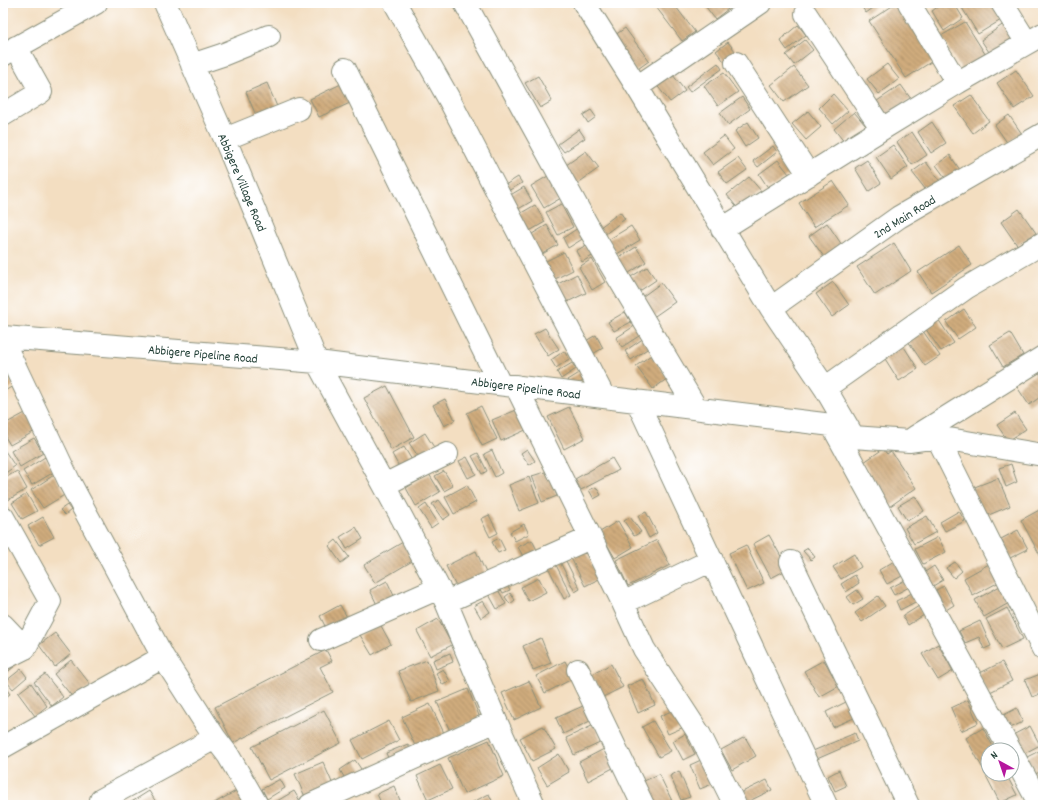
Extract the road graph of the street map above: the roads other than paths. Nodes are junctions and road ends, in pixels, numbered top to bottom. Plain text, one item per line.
1 (96, 3) edge
2 (164, 3) edge
3 (395, 3) edge
4 (465, 3) edge
5 (584, 3) edge
6 (760, 3) edge
7 (909, 3) edge
8 (1002, 3) edge
9 (806, 14) dead end
10 (269, 36) dead end
11 (1035, 38) edge
12 (10, 51) edge
13 (736, 63) dead end
14 (192, 65) junction
15 (345, 69) dead end
16 (957, 83) junction
17 (637, 87) junction
18 (299, 109) dead end
19 (3, 115) edge
20 (882, 129) junction
21 (1043, 134) edge
22 (226, 139) junction
23 (809, 175) junction
24 (722, 229) junction
25 (1043, 243) edge
26 (771, 308) junction
27 (3, 337) edge
28 (3, 341) edge
29 (1043, 357) edge
30 (317, 362) junction
31 (508, 385) junction
32 (824, 388) junction
33 (604, 397) junction
34 (637, 401) junction
35 (696, 408) junction
36 (832, 425) junction
37 (853, 437) junction
38 (937, 438) junction
39 (909, 441) junction
40 (447, 454) dead end
41 (1043, 455) edge
42 (384, 485) junction
43 (3, 517) edge
44 (590, 538) junction
45 (712, 560) junction
46 (791, 562) dead end
47 (442, 595) junction
48 (623, 603) junction
49 (3, 625) edge
50 (321, 640) dead end
51 (25, 648) junction
52 (1043, 649) edge
53 (163, 657) junction
54 (3, 659) edge
55 (578, 670) dead end
56 (496, 721) junction
57 (215, 738) junction
58 (1006, 742) edge
59 (3, 747) edge
60 (1020, 768) edge
61 (101, 800) dead end
62 (529, 803) edge
63 (257, 805) edge
64 (310, 805) edge
65 (644, 805) edge
66 (735, 805) edge
67 (826, 805) edge
68 (908, 805) edge
69 (1040, 805) edge

1 - 12 street
2 - 14 street, Abbigere Village Road
3 - 33 street
4 - 35 street
5 - 17 street
6 - 17 street
7 - 16 street
8 - 11 street
9 - 20 street
10 - 14 street
11 - 16 street
12 - 19 street
13 - 23 street
14 - 22 street, Abbigere Village Road
15 - 31 street
16 - 20 street
17 - 24 street
18 - 22 street
20 - 23 street
21 - 26 street, 2nd Main Road
22 - 30 street, Abbigere Village Road
23 - 24 street
24 - 26 street
25 - 32 street
26 - 32 street
27 - 30 street, Abbigere Pipeline Road
28 - 53 street
29 - 39 street
30 - 31 street, Abbigere Pipeline Road
30 - 42 street, Abbigere Village Road
31 - 33 street, Abbigere Pipeline Road
31 - 44 street
32 - 37 street
33 - 34 street, Abbigere Pipeline Road
34 - 35 street, Abbigere Pipeline Road
34 - 45 street
35 - 36 street, Abbigere Pipeline Road
36 - 37 street, Abbigere Pipeline Road
36 - 58 street
37 - 39 street, Abbigere Pipeline Road
38 - 39 street, Abbigere Pipeline Road
38 - 41 street, Abbigere Pipeline Road
38 - 52 street
40 - 42 street
42 - 47 street, Abbigere Village Road
43 - 51 street
44 - 47 street
44 - 48 street
45 - 48 street
45 - 67 street
46 - 68 street
47 - 50 street
47 - 56 street, Abbigere Village Road
48 - 66 street
49 - 51 street
51 - 54 street
53 - 57 street
53 - 59 street
55 - 65 street
56 - 62 street, Abbigere Village Road
56 - 64 street
57 - 61 street
57 - 63 street
60 - 69 street

